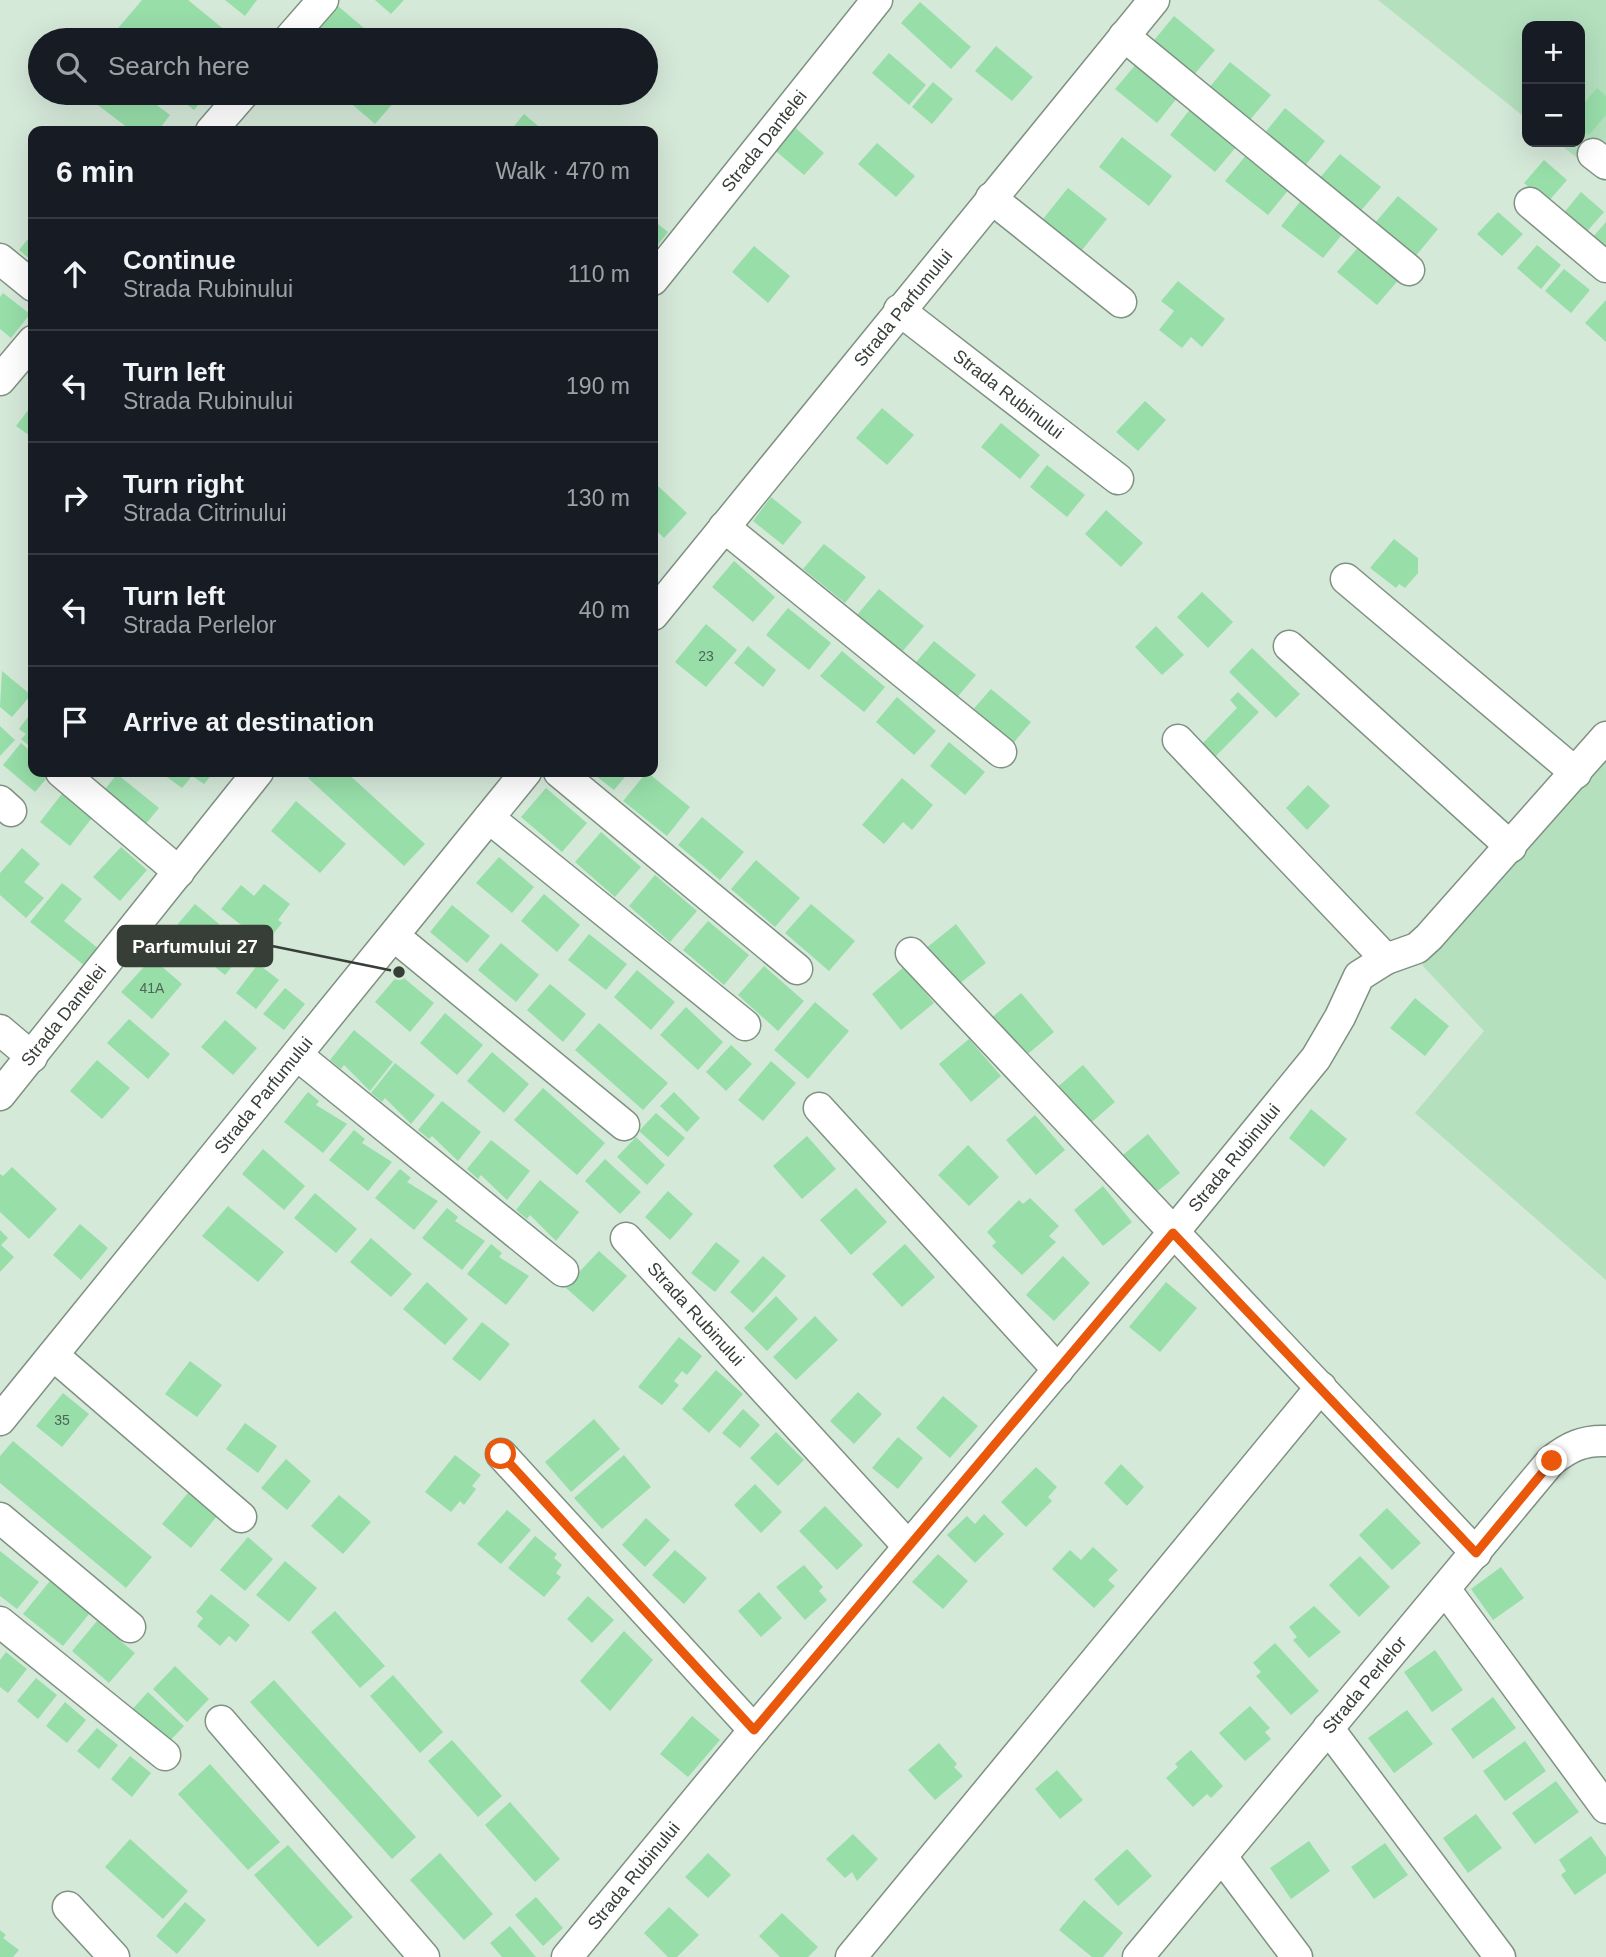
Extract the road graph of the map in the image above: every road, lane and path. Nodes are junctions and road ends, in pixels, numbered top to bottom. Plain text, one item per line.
1 (323, 0) edge
2 (877, 0) edge
3 (1154, 0) edge
4 (298, 28) edge
5 (1124, 36) junction
6 (234, 105) edge
7 (215, 126) edge
8 (991, 198) junction
9 (1530, 203) dead end
10 (0, 259) edge
11 (1606, 267) edge
12 (1409, 270) dead end
13 (658, 274) edge
14 (28, 282) edge
15 (1121, 303) dead end
16 (899, 310) junction
17 (28, 347) edge
18 (0, 380) edge
19 (1118, 479) dead end
20 (724, 527) junction
21 (1346, 579) dead end
22 (658, 609) edge
23 (1289, 646) dead end
24 (1606, 737) edge
25 (1178, 740) dead end
26 (1001, 752) dead end
27 (1576, 773) junction
28 (67, 777) edge
29 (254, 777) edge
30 (522, 777) edge
31 (565, 777) edge
32 (489, 818) junction
33 (1511, 847) junction
34 (179, 872) junction
35 (394, 936) junction
36 (911, 953) dead end
37 (1385, 959) junction
38 (797, 969) dead end
39 (745, 1026) dead end
40 (0, 1030) edge
41 (297, 1055) junction
42 (32, 1056) junction
43 (0, 1095) edge
44 (819, 1108) dead end
45 (624, 1125) dead end
46 (1173, 1233) junction
47 (626, 1238) dead end
48 (563, 1271) dead end
49 (52, 1355) junction
50 (1058, 1370) junction
51 (1321, 1387) junction
52 (0, 1420) edge
53 (1606, 1441) edge
54 (501, 1454) dead end
55 (241, 1517) dead end
56 (0, 1518) edge
57 (908, 1546) junction
58 (1476, 1553) junction
59 (1445, 1589) junction
60 (0, 1622) edge
61 (130, 1627) dead end
62 (221, 1721) dead end
63 (1328, 1728) junction
64 (754, 1730) junction
65 (165, 1755) dead end
66 (1606, 1808) edge
67 (1222, 1857) junction
68 (68, 1907) dead end
69 (114, 1957) edge
70 (424, 1957) edge
71 (567, 1957) edge
72 (851, 1957) edge
73 (1139, 1957) edge
74 (1297, 1957) edge
75 (1500, 1957) edge

1 - 4 street
2 - 13 street, Strada Dantelei
3 - 5 street, Strada Parfumului
5 - 8 street, Strada Parfumului
5 - 12 street
6 - 7 street
8 - 15 street
8 - 16 street, Strada Parfumului
9 - 11 street
10 - 14 street
16 - 19 street, Strada Rubinului
16 - 20 street, Strada Parfumului
17 - 18 street
20 - 22 street, Strada Parfumului
20 - 26 street
21 - 27 street
23 - 33 street
24 - 27 street, Strada Rubinului
25 - 37 street
27 - 33 street, Strada Rubinului
28 - 34 street
29 - 34 street, Strada Dantelei
30 - 32 street, Strada Parfumului
31 - 38 street
32 - 35 street, Strada Parfumului
32 - 39 street
33 - 37 street, Strada Rubinului
34 - 42 street, Strada Dantelei
35 - 41 street, Strada Parfumului
35 - 45 street
36 - 46 street
37 - 46 street, Strada Rubinului
40 - 42 street
41 - 48 street
41 - 49 street, Strada Parfumului
42 - 43 street, Strada Dantelei
44 - 50 street
46 - 50 street, Strada Rubinului
46 - 51 street
47 - 57 street, Strada Rubinului
49 - 52 street, Strada Parfumului
49 - 55 street
50 - 57 street, Strada Rubinului
51 - 58 street
51 - 72 street
53 - 58 street, Strada Perlelor
54 - 64 street
56 - 61 street
57 - 64 street, Strada Rubinului
58 - 59 street, Strada Perlelor
59 - 63 street, Strada Perlelor
59 - 66 street
60 - 65 street
62 - 70 street
63 - 67 street, Strada Perlelor
63 - 75 street
64 - 71 street, Strada Rubinului
67 - 73 street, Strada Perlelor
67 - 74 street
68 - 69 street

